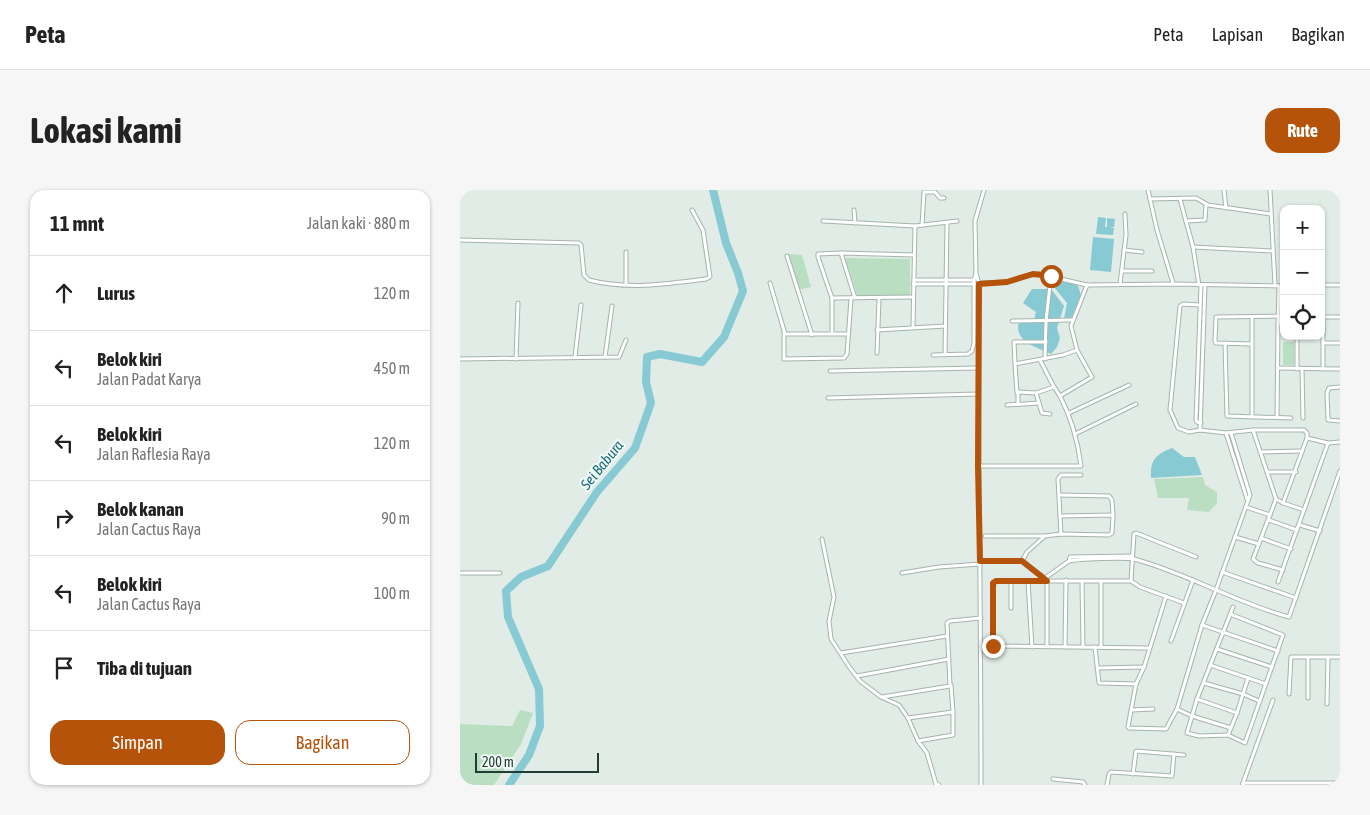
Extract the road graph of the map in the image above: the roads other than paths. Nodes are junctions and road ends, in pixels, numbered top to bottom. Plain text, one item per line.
1 (984, 190) edge
2 (1148, 190) edge
3 (1224, 190) edge
4 (1270, 190) edge
5 (944, 198) dead end
6 (1150, 199) junction
7 (1180, 199) junction
8 (1206, 205) junction
9 (1226, 208) junction
10 (692, 210) dead end
11 (854, 210) dead end
12 (1125, 214) dead end
13 (1271, 214) junction
14 (823, 221) dead end
15 (957, 221) dead end
16 (1186, 221) junction
17 (855, 223) junction
18 (946, 223) junction
19 (922, 225) junction
20 (915, 226) junction
21 (460, 240) edge
22 (1193, 247) junction
23 (1124, 250) junction
24 (1273, 251) junction
25 (626, 252) dead end
26 (1142, 252) dead end
27 (841, 253) junction
28 (914, 255) junction
29 (787, 256) dead end
30 (1122, 271) junction
31 (1152, 271) dead end
32 (1051, 276) junction
33 (914, 282) junction
34 (946, 282) junction
35 (770, 283) dead end
36 (976, 283) junction
37 (626, 284) junction
38 (1120, 284) junction
39 (1174, 284) junction
40 (1087, 285) junction
41 (1202, 285) junction
42 (1277, 285) junction
43 (1280, 285) edge
44 (1325, 285) edge
45 (1340, 285) edge
46 (913, 297) junction
47 (832, 298) junction
48 (853, 298) junction
49 (878, 299) junction
50 (1278, 300) joint
51 (518, 304) dead end
52 (581, 305) dead end
53 (1200, 305) junction
54 (612, 306) dead end
55 (1280, 311) edge
56 (1280, 316) edge
57 (1252, 317) junction
58 (1325, 317) edge
59 (1340, 317) edge
60 (1280, 319) edge
61 (1072, 320) junction
62 (1012, 321) dead end
63 (1046, 321) junction
64 (945, 326) junction
65 (913, 327) junction
66 (877, 330) junction
67 (784, 333) junction
68 (832, 333) junction
69 (848, 334) junction
70 (812, 335) junction
71 (626, 340) dead end
72 (1297, 340) edge
73 (1323, 340) edge
74 (1046, 342) junction
75 (1225, 343) junction
76 (1323, 343) junction
77 (1340, 343) edge
78 (1251, 344) junction
79 (1077, 350) junction
80 (877, 352) dead end
81 (933, 355) dead end
82 (945, 355) junction
83 (575, 357) junction
84 (605, 357) junction
85 (460, 358) edge
86 (516, 359) junction
87 (1046, 359) junction
88 (1040, 360) junction
89 (1015, 364) junction
90 (978, 368) junction
91 (1278, 368) junction
92 (1297, 369) junction
93 (1302, 369) junction
94 (1323, 369) junction
95 (1340, 369) edge
96 (830, 371) dead end
97 (1129, 385) dead end
98 (1054, 387) junction
99 (1340, 387) edge
100 (1017, 393) junction
101 (1036, 393) junction
102 (978, 394) junction
103 (1060, 396) junction
104 (828, 398) dead end
105 (1038, 403) junction
106 (1018, 404) junction
107 (1136, 404) dead end
108 (1007, 405) dead end
109 (1050, 414) dead end
110 (1069, 414) junction
111 (1252, 417) junction
112 (1277, 417) junction
113 (1291, 418) dead end
114 (1303, 418) dead end
115 (1340, 421) edge
116 (1201, 423) junction
117 (1200, 430) junction
118 (1253, 430) junction
119 (1226, 433) junction
120 (1231, 433) junction
121 (1076, 434) junction
122 (1308, 438) junction
123 (1340, 442) edge
124 (1328, 443) junction
125 (1260, 452) junction
126 (1302, 452) junction
127 (978, 466) junction
128 (1241, 471) junction
129 (1340, 471) edge
130 (1268, 472) junction
131 (1296, 472) junction
132 (1080, 475) dead end
133 (1059, 495) junction
134 (1276, 499) junction
135 (1283, 503) junction
136 (1246, 506) junction
137 (1304, 510) junction
138 (1060, 516) junction
139 (1113, 516) junction
140 (1269, 518) junction
141 (1300, 524) junction
142 (1298, 530) junction
143 (1320, 531) junction
144 (1061, 534) junction
145 (985, 536) dead end
146 (1045, 536) junction
147 (1235, 537) junction
148 (1261, 538) junction
149 (822, 539) dead end
150 (1258, 544) junction
151 (1291, 549) junction
152 (1132, 557) junction
153 (1196, 557) dead end
154 (1022, 561) junction
155 (980, 562) junction
156 (1283, 570) junction
157 (1222, 572) junction
158 (460, 573) edge
159 (500, 573) dead end
160 (902, 573) dead end
161 (1046, 579) junction
162 (1066, 580) junction
163 (1101, 580) junction
164 (1193, 580) junction
165 (1082, 581) junction
166 (1131, 581) junction
167 (1011, 582) junction
168 (1028, 582) junction
169 (1278, 582) dead end
170 (1216, 590) junction
171 (1166, 596) junction
172 (1296, 598) junction
173 (1184, 603) junction
174 (1233, 607) dead end
175 (1011, 608) dead end
176 (1230, 614) junction
177 (981, 618) junction
178 (1202, 625) junction
179 (1223, 632) junction
180 (947, 636) junction
181 (1171, 641) dead end
182 (993, 646) junction
183 (1047, 646) junction
184 (1032, 647) junction
185 (1065, 647) junction
186 (1083, 647) junction
187 (1095, 647) junction
188 (1102, 647) junction
189 (1148, 648) junction
190 (1217, 649) junction
191 (1278, 651) junction
192 (841, 653) junction
193 (993, 654) dead end
194 (1308, 657) junction
195 (1328, 657) junction
196 (1340, 657) edge
197 (950, 659) junction
198 (1210, 665) junction
199 (1144, 667) junction
200 (1272, 667) junction
201 (1098, 668) junction
202 (857, 676) junction
203 (1248, 678) junction
204 (1204, 683) junction
205 (1136, 684) junction
206 (1266, 684) junction
207 (951, 685) junction
208 (1243, 694) junction
209 (1289, 694) dead end
210 (881, 697) junction
211 (1308, 698) dead end
212 (1198, 700) junction
213 (1272, 700) dead end
214 (1259, 701) junction
215 (1327, 704) dead end
216 (1153, 709) dead end
217 (1177, 709) junction
218 (1131, 710) junction
219 (953, 712) junction
220 (1237, 713) junction
221 (1192, 716) junction
222 (908, 718) junction
223 (1231, 728) junction
224 (1228, 735) junction
225 (918, 741) junction
226 (1174, 754) junction
227 (1184, 755) dead end
228 (1133, 774) junction
229 (1053, 779) dead end
230 (1243, 784) edge
231 (1272, 784) edge
232 (1340, 784) edge
233 (931, 785) edge
234 (938, 785) edge
235 (981, 785) edge
236 (1086, 785) edge
237 (1107, 785) edge

1 - 36 street
2 - 6 street
3 - 9 street
4 - 13 street
5 - 19 street
6 - 7 street
6 - 39 street
7 - 8 street
7 - 16 street
8 - 9 street
8 - 16 street
9 - 13 street
10 - 37 street
11 - 17 street
12 - 23 street
13 - 24 street
14 - 17 street
15 - 18 street
16 - 22 street
17 - 20 street
18 - 19 street
18 - 34 street
19 - 20 street
20 - 28 street
21 - 37 street
22 - 24 street
22 - 41 street
23 - 26 street
23 - 30 street
24 - 42 street
25 - 37 street
27 - 28 street
27 - 47 street
27 - 48 street
28 - 33 street
29 - 70 street
30 - 31 street
30 - 38 street
32 - 36 street
32 - 40 street
32 - 63 street
33 - 34 street
33 - 46 street
34 - 36 street
34 - 64 street
35 - 67 street
36 - 82 street
36 - 90 street
38 - 39 street
38 - 40 street
39 - 41 street
40 - 61 street
41 - 42 street
41 - 53 street
41 - 116 street
42 - 43 street
42 - 50 street
44 - 45 street
46 - 49 street
46 - 65 street
47 - 48 street
47 - 68 street
48 - 49 street
48 - 69 street
49 - 66 street
50 - 55 street
51 - 86 street
52 - 83 street
53 - 116 street
53 - 117 street
54 - 84 street
56 - 57 street
57 - 75 street
57 - 78 street
58 - 59 street
60 - 91 street
61 - 63 street
61 - 79 street
62 - 63 street
63 - 74 street
64 - 65 street
64 - 82 street
65 - 66 street
66 - 80 street
67 - 69 street
67 - 70 street
68 - 69 street
68 - 70 street
71 - 84 street
72 - 92 street
73 - 76 street
74 - 87 street
74 - 89 street
75 - 78 street
75 - 111 street
76 - 77 street
76 - 94 street
78 - 111 street
79 - 87 street
79 - 103 street
81 - 82 street
83 - 84 street
83 - 86 street
85 - 86 street
87 - 88 street
88 - 89 street
88 - 98 street
89 - 100 street
90 - 96 street
90 - 102 street
91 - 92 street
91 - 112 street
92 - 93 street
93 - 94 street
93 - 114 street
94 - 95 street
97 - 110 street
98 - 101 street
98 - 103 street
99 - 115 street
100 - 101 street
100 - 106 street
101 - 105 street
102 - 104 street
102 - 127 street
103 - 110 street
105 - 106 street
105 - 109 street
106 - 108 street
107 - 121 street
110 - 121 street
111 - 112 street
112 - 113 street
116 - 117 street
117 - 119 street
118 - 120 street
118 - 122 street
118 - 125 street
119 - 120 street
119 - 128 street
120 - 128 street
121 - 127 street
122 - 124 street
122 - 126 street
123 - 124 street
124 - 137 street
125 - 126 street
125 - 130 street
126 - 131 street
127 - 155 street
128 - 136 street
129 - 143 street
130 - 131 street
130 - 134 street
131 - 135 street
132 - 133 street
133 - 138 street
133 - 139 street
134 - 135 street
134 - 140 street
135 - 137 street
136 - 140 street
136 - 147 street
137 - 141 street
138 - 139 street
138 - 144 street
139 - 144 street
140 - 142 street
140 - 148 street
141 - 142 street
141 - 143 street
142 - 151 street
143 - 172 street
144 - 146 street
145 - 146 street
146 - 154 street
147 - 150 street
147 - 157 street
148 - 150 street
148 - 151 street
149 - 192 street
150 - 156 street
151 - 156 street
152 - 153 street
152 - 161 street
152 - 164 street
152 - 166 street
154 - 155 street
154 - 161 street
155 - 160 street
155 - 177 street
156 - 169 street
157 - 170 street
157 - 172 street
158 - 159 street
161 - 162 street
161 - 168 street
161 - 183 street
162 - 165 street
162 - 185 street
163 - 165 street
163 - 166 street
163 - 188 street
164 - 170 street
164 - 173 street
165 - 186 street
166 - 171 street
167 - 168 street
167 - 175 street
167 - 182 street
168 - 184 street
170 - 172 street
170 - 178 street
171 - 173 street
171 - 189 street
173 - 181 street
174 - 176 street
176 - 179 street
176 - 191 street
177 - 180 street
177 - 235 street
178 - 179 street
178 - 217 street
179 - 190 street
179 - 191 street
180 - 192 street
180 - 197 street
182 - 184 street
182 - 193 street
183 - 184 street
183 - 185 street
185 - 186 street
186 - 187 street
187 - 188 street
187 - 201 street
188 - 189 street
189 - 199 street
190 - 198 street
190 - 200 street
191 - 200 street
192 - 202 street
194 - 195 street
194 - 209 street
194 - 211 street
195 - 196 street
195 - 215 street
197 - 202 street
197 - 207 street
198 - 203 street
198 - 204 street
199 - 201 street
199 - 205 street
200 - 206 street
201 - 205 street
202 - 210 street
203 - 206 street
203 - 208 street
204 - 208 street
204 - 212 street
205 - 218 street
206 - 214 street
207 - 210 street
207 - 219 street
208 - 214 street
208 - 220 street
210 - 222 street
212 - 220 street
212 - 221 street
213 - 230 street
214 - 224 street
216 - 218 street
217 - 218 street
217 - 221 street
219 - 222 street
219 - 225 street
220 - 223 street
221 - 223 street
221 - 224 street
222 - 225 street
223 - 224 street
225 - 234 street
226 - 227 street
226 - 228 street
226 - 228 street
228 - 237 street
229 - 236 street
230 - 231 street
231 - 232 street
233 - 234 street

